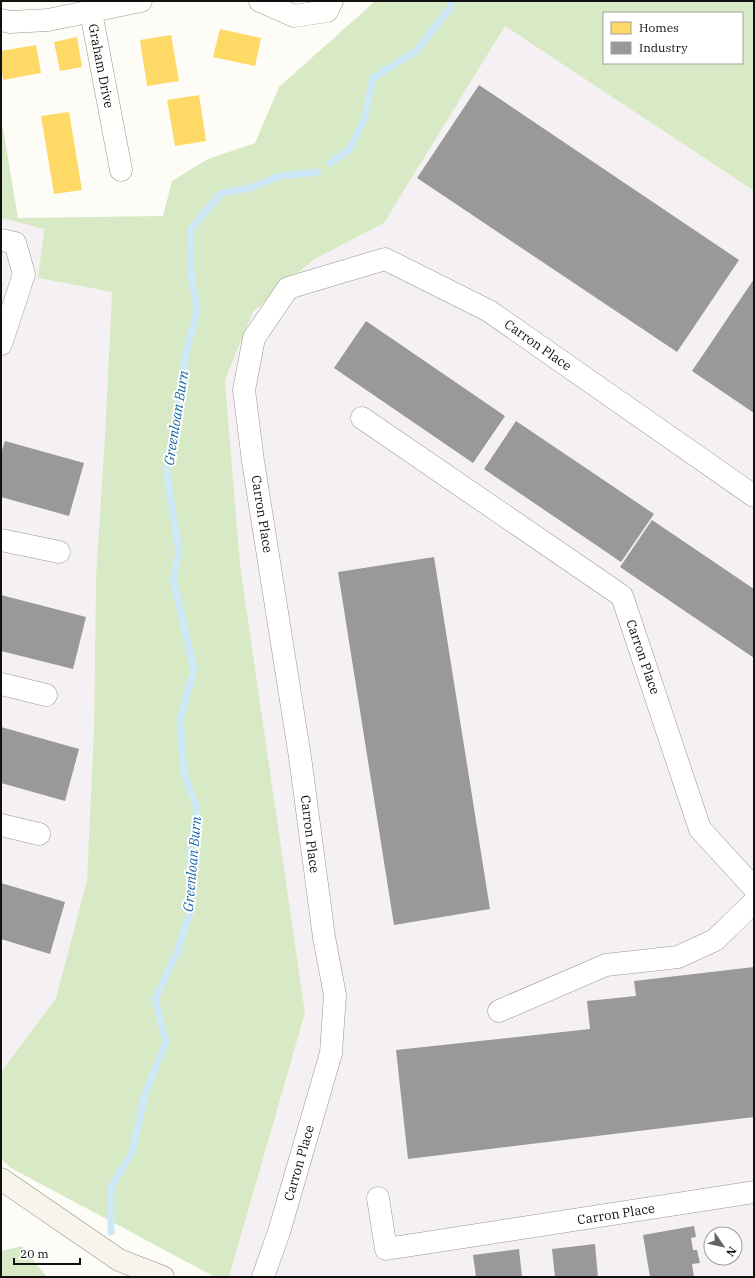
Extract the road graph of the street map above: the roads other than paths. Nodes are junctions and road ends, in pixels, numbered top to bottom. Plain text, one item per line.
1 (141, 1) edge
2 (260, 1) edge
3 (332, 1) edge
4 (91, 12) junction
5 (1, 20) edge
6 (121, 170) dead end
7 (1, 240) edge
8 (1, 344) edge
9 (362, 418) dead end
10 (754, 496) edge
11 (1, 540) edge
12 (59, 552) dead end
13 (1, 684) edge
14 (46, 695) dead end
15 (1, 825) edge
16 (39, 834) dead end
17 (754, 888) edge
18 (754, 902) edge
19 (499, 1012) dead end
20 (1, 1179) edge
21 (754, 1192) edge
22 (378, 1198) dead end
23 (163, 1277) edge
24 (263, 1277) edge

1 - 4 street, Graham Drive
2 - 3 street
4 - 5 street
4 - 6 street, Graham Drive
7 - 8 street
9 - 17 street, Carron Place
10 - 24 street, Carron Place
11 - 12 street
13 - 14 street
15 - 16 street
18 - 19 street
20 - 23 street
21 - 22 street, Carron Place

